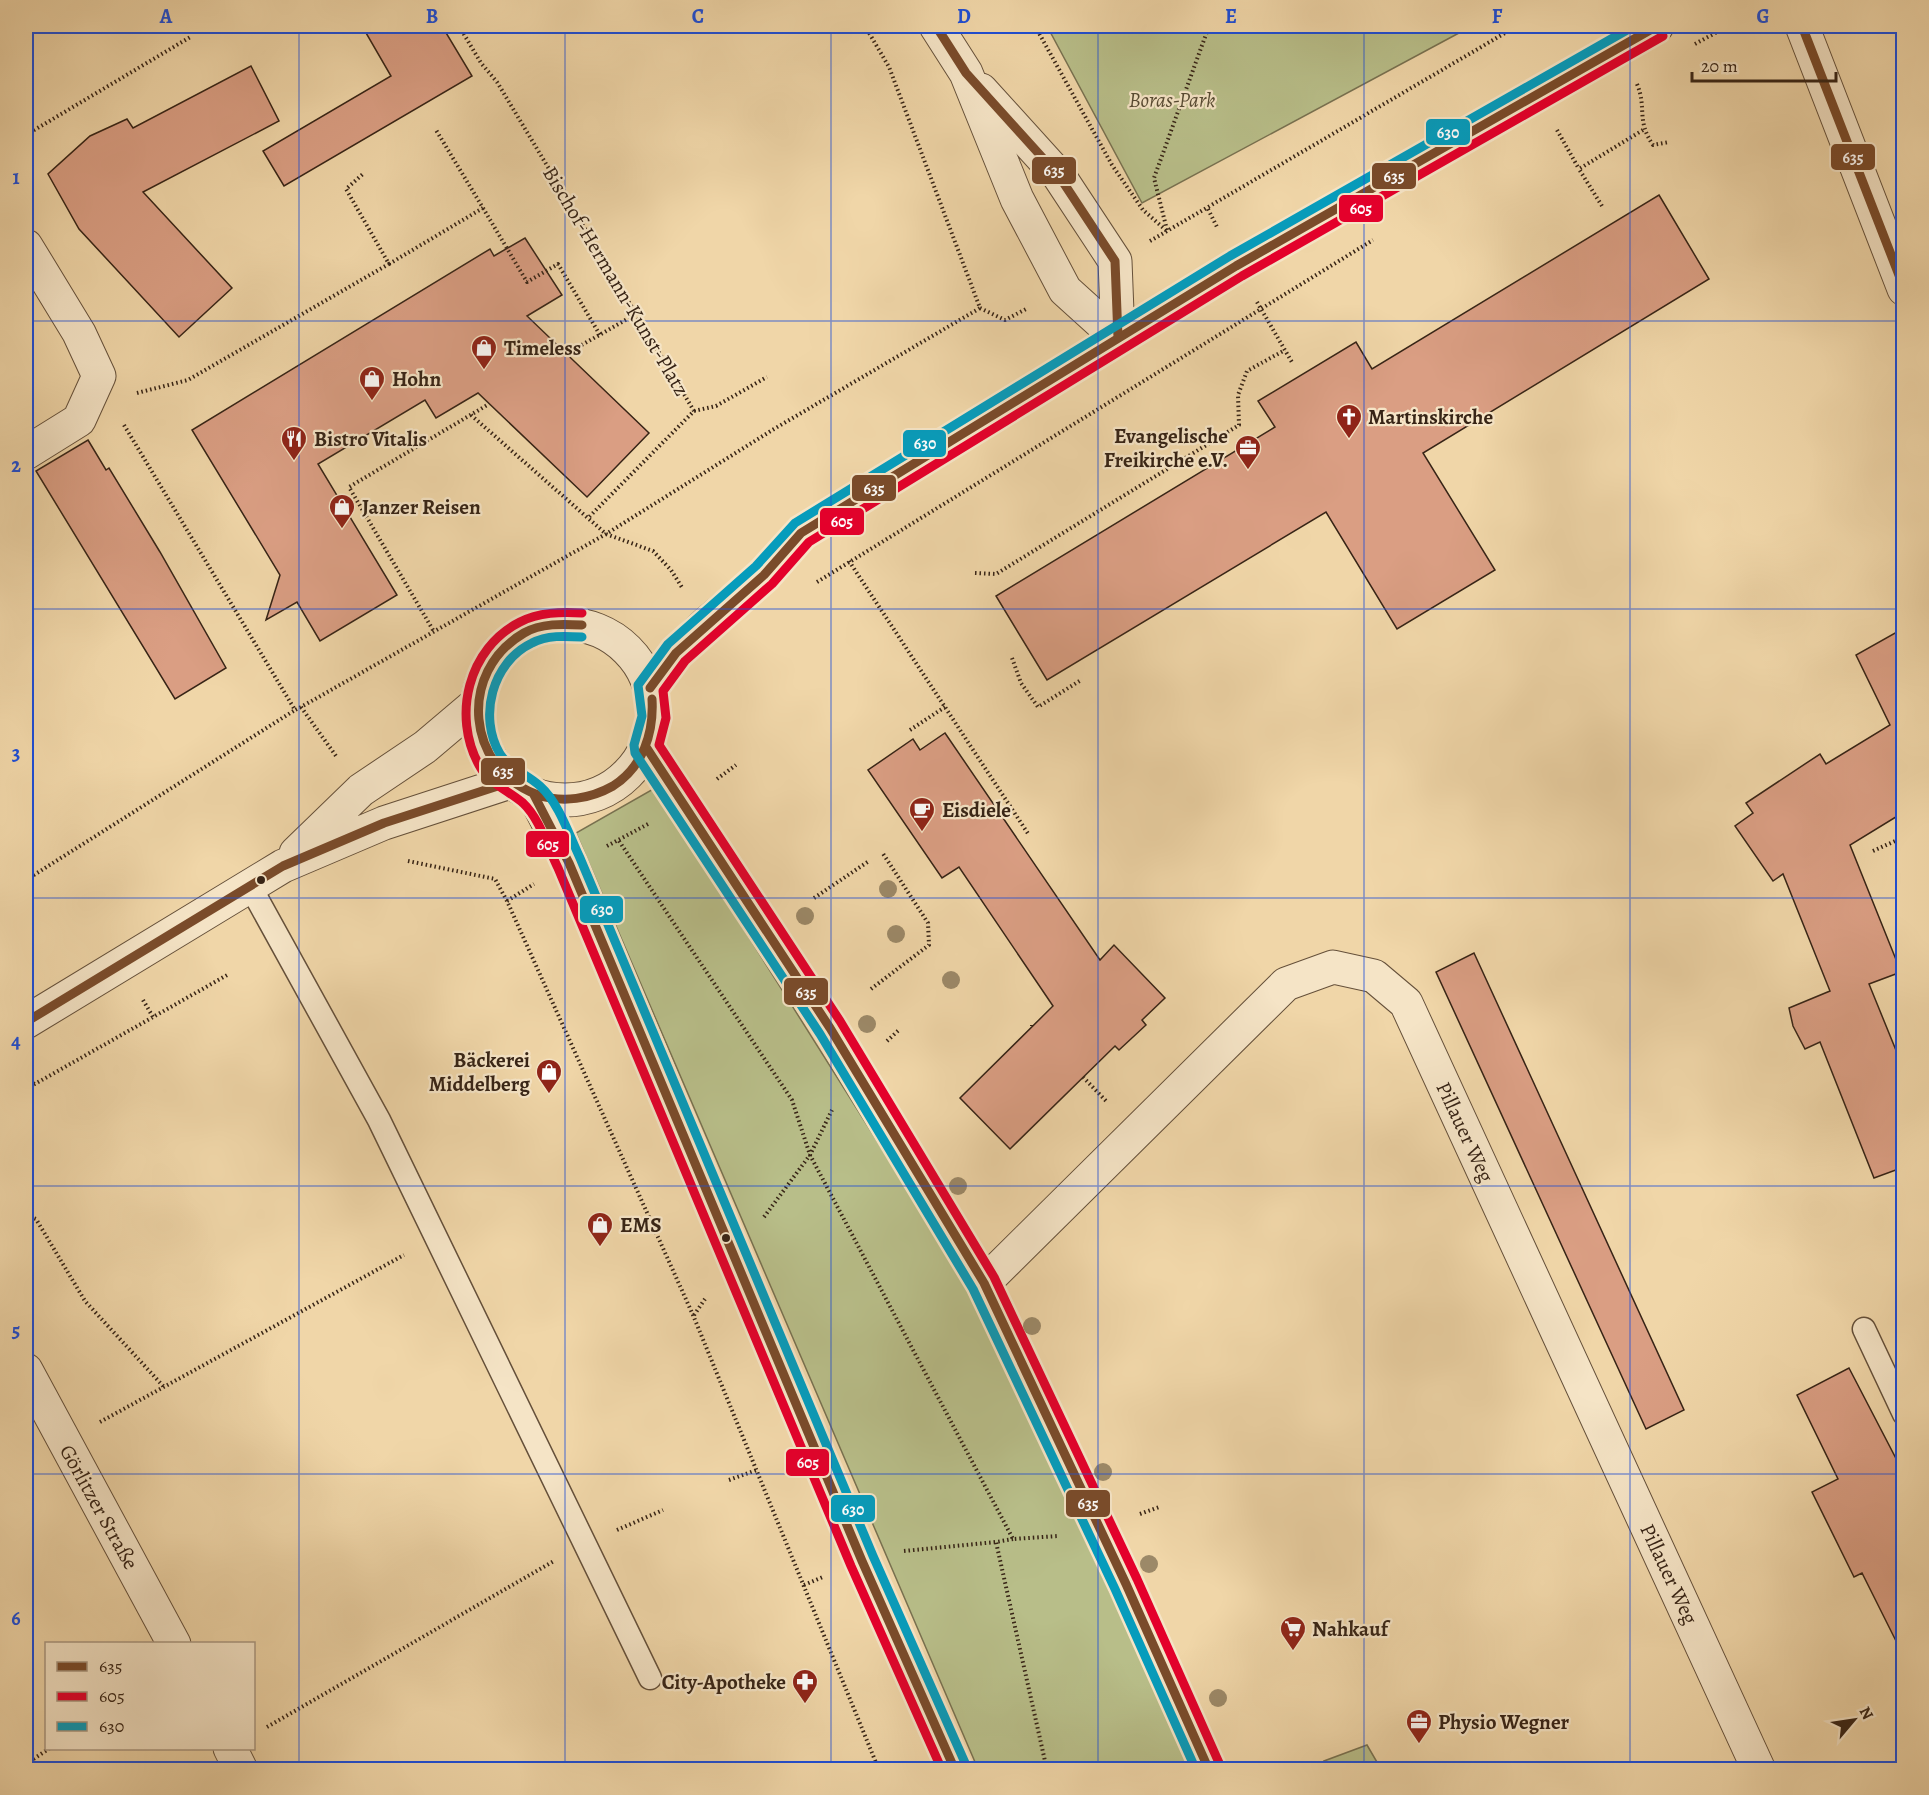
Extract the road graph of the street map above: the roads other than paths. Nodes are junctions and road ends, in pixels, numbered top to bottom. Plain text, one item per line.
1 (936, 26) edge
2 (1657, 26) edge
3 (1803, 26) edge
4 (966, 73) junction
5 (26, 246) edge
6 (1904, 289) edge
7 (1118, 338) junction
8 (26, 453) edge
9 (650, 688) junction
10 (477, 703) junction
11 (646, 747) junction
12 (522, 789) junction
13 (283, 866) junction
14 (250, 886) junction
15 (26, 1022) edge
16 (984, 1283) junction
17 (1864, 1329) dead end
18 (26, 1370) edge
19 (1904, 1414) edge
20 (173, 1642) edge
21 (650, 1678) dead end
22 (231, 1750) edge
23 (241, 1770) edge
24 (955, 1770) edge
25 (1209, 1770) edge
26 (1759, 1770) edge

1 - 4 street
2 - 7 street
3 - 6 street
4 - 7 street
4 - 7 street
5 - 8 street
7 - 9 street
9 - 10 street
9 - 11 street
10 - 12 street
10 - 13 street
11 - 12 street
11 - 16 street
12 - 13 street
12 - 24 street
13 - 14 street
14 - 15 street
14 - 21 lane
16 - 25 street
16 - 26 street, Pillauer Weg
17 - 19 lane
18 - 20 street, Görlitzer Straße
22 - 23 street

